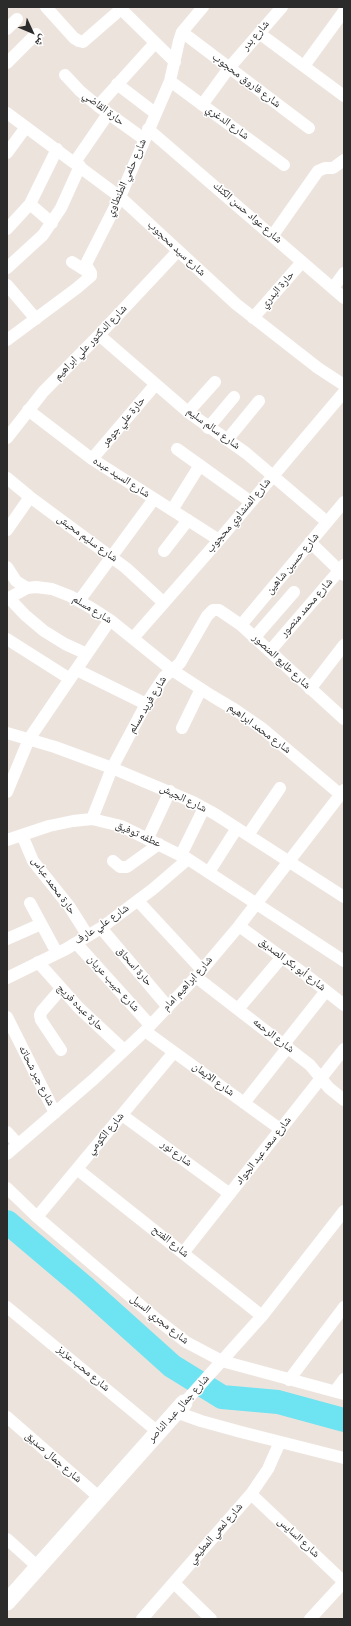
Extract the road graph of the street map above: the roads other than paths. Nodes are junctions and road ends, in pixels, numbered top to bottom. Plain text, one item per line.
1 (46, 7) edge
2 (282, 7) edge
3 (120, 8) edge
4 (198, 9) edge
5 (344, 11) edge
6 (17, 19) dead end
7 (7, 29) edge
8 (182, 32) junction
9 (259, 32) junction
10 (36, 34) dead end
11 (155, 43) junction
12 (9, 57) edge
13 (175, 62) junction
14 (304, 66) junction
15 (229, 68) junction
16 (65, 76) dead end
17 (170, 81) junction
18 (117, 84) junction
19 (344, 96) edge
20 (202, 104) junction
21 (98, 106) junction
22 (7, 113) edge
23 (155, 113) junction
24 (108, 114) junction
25 (26, 127) junction
26 (309, 128) dead end
27 (146, 134) junction
28 (57, 149) junction
29 (7, 153) edge
30 (344, 160) edge
31 (78, 164) junction
32 (284, 165) dead end
33 (120, 197) junction
34 (30, 204) junction
35 (52, 223) junction
36 (7, 229) edge
37 (273, 235) junction
38 (178, 251) junction
39 (72, 262) dead end
40 (302, 262) junction
41 (7, 268) edge
42 (344, 272) edge
43 (91, 274) junction
44 (7, 285) edge
45 (333, 288) junction
46 (344, 298) edge
47 (254, 318) junction
48 (36, 319) junction
49 (99, 335) junction
50 (7, 340) edge
51 (215, 382) dead end
52 (155, 384) junction
53 (344, 385) edge
54 (344, 392) edge
55 (234, 397) dead end
56 (259, 402) dead end
57 (28, 410) junction
58 (188, 412) junction
59 (208, 428) junction
60 (7, 438) edge
61 (227, 440) junction
62 (177, 449) dead end
63 (92, 459) junction
64 (200, 465) junction
65 (274, 475) junction
66 (7, 478) edge
67 (30, 497) junction
68 (154, 499) junction
69 (251, 502) junction
70 (342, 509) edge
71 (172, 510) junction
72 (188, 520) junction
73 (327, 522) junction
74 (7, 530) edge
75 (219, 540) junction
76 (310, 542) junction
77 (164, 551) dead end
78 (112, 556) junction
79 (7, 567) edge
80 (342, 570) edge
81 (27, 588) junction
82 (294, 592) dead end
83 (8, 599) edge
84 (79, 601) junction
85 (164, 603) junction
86 (216, 609) joint
87 (110, 620) junction
88 (241, 625) junction
89 (133, 638) junction
90 (254, 638) junction
91 (7, 639) edge
92 (344, 645) edge
93 (270, 651) junction
94 (87, 654) junction
95 (172, 670) junction
96 (74, 674) junction
97 (310, 688) junction
98 (201, 689) junction
99 (146, 704) junction
100 (344, 719) edge
101 (182, 728) dead end
102 (7, 733) edge
103 (29, 739) junction
104 (112, 768) junction
105 (280, 788) dead end
106 (170, 791) junction
107 (7, 792) edge
108 (342, 792) edge
109 (204, 808) junction
110 (92, 819) junction
111 (237, 828) junction
112 (22, 835) junction
113 (248, 835) junction
114 (148, 838) junction
115 (7, 840) edge
116 (159, 844) junction
117 (184, 857) junction
118 (113, 860) dead end
119 (289, 861) junction
120 (209, 872) junction
121 (343, 894) edge
122 (138, 901) junction
123 (30, 903) dead end
124 (257, 903) junction
125 (41, 924) junction
126 (239, 926) junction
127 (101, 928) junction
128 (88, 936) junction
129 (7, 939) edge
130 (76, 943) junction
131 (57, 953) junction
132 (282, 957) junction
133 (344, 961) edge
134 (38, 962) junction
135 (199, 973) junction
136 (7, 978) edge
137 (61, 989) junction
138 (326, 991) junction
139 (344, 1005) edge
140 (168, 1007) junction
141 (238, 1009) junction
142 (7, 1017) edge
143 (147, 1028) junction
144 (286, 1046) junction
145 (344, 1049) edge
146 (61, 1050) dead end
147 (124, 1050) junction
148 (174, 1052) junction
149 (321, 1078) junction
150 (344, 1100) edge
151 (244, 1103) junction
152 (55, 1113) junction
153 (122, 1115) junction
154 (280, 1129) junction
155 (7, 1132) edge
156 (18, 1144) junction
157 (7, 1154) edge
158 (77, 1169) junction
159 (7, 1188) edge
160 (230, 1194) junction
161 (344, 1211) edge
162 (37, 1217) junction
163 (183, 1253) junction
164 (7, 1307) edge
165 (344, 1307) edge
166 (262, 1316) junction
167 (222, 1361) junction
168 (344, 1379) edge
169 (289, 1380) junction
170 (339, 1392) edge
171 (180, 1408) junction
172 (7, 1417) edge
173 (158, 1432) junction
174 (280, 1442) junction
175 (344, 1458) edge
176 (251, 1494) junction
177 (100, 1498) junction
178 (7, 1539) edge
179 (38, 1567) junction
180 (344, 1582) edge
181 (174, 1583) junction
182 (7, 1602) edge
183 (142, 1619) edge
184 (211, 1619) edge
185 (310, 1619) edge

1 - 3 street
2 - 9 street, شارع بدر
3 - 11 street
4 - 8 street, شارع حلمي الطنطاوي
5 - 14 street
6 - 7 street
8 - 13 street, شارع حلمي الطنطاوي
8 - 15 street, شارع فاروق محجوب
9 - 14 street
9 - 15 street, شارع بدر
10 - 12 street
11 - 13 street
11 - 18 street
13 - 17 street, شارع حلمي الطنطاوي
14 - 19 street
15 - 20 street, شارع بدر
15 - 26 street, شارع فاروق محجوب
16 - 21 street, حارة القاضي
17 - 20 street, شارع الدغري
17 - 23 street, شارع حلمي الطنطاوي
18 - 21 street
18 - 23 street
20 - 32 street, شارع الدغري
21 - 24 street, حارة القاضي
22 - 25 street, شارع سيد محجوب
23 - 27 street, شارع حلمي الطنطاوي
24 - 27 street, حارة القاضي
24 - 31 street
25 - 28 street, شارع سيد محجوب
25 - 29 street
27 - 33 street, شارع حلمي الطنطاوي
27 - 37 street, شارع عواد حسن الكنك
28 - 31 street, شارع سيد محجوب
28 - 34 street
30 - 37 street
31 - 33 street, شارع سيد محجوب
31 - 35 street
33 - 38 street, شارع سيد محجوب
33 - 43 street, شارع حلمي الطنطاوي
34 - 35 street
34 - 36 street
35 - 41 street
37 - 40 street, شارع عواد حسن الكنك
38 - 47 street, شارع سيد محجوب
38 - 49 street, شارع الدكتور علي ابراهيم
39 - 43 street
40 - 45 street, شارع عواد حسن الكنك
40 - 47 street, حارة البدري
42 - 45 street
43 - 48 street
44 - 48 street
45 - 46 street, شارع عواد حسن الكنك
47 - 53 street, شارع سيد محجوب
48 - 50 street
49 - 52 street, شارع سالم سليم
49 - 57 street, شارع الدكتور علي ابراهيم
51 - 58 street
52 - 58 street, شارع سالم سليم
52 - 63 street, حارة علي جوهر
54 - 65 street, شارع المنشاوي محجوب
55 - 59 street
56 - 61 street
57 - 60 street, شارع الدكتور علي ابراهيم
57 - 63 street, شارع السيد عبده
58 - 59 street, شارع سالم سليم
59 - 61 street, شارع سالم سليم
61 - 65 street, شارع سالم سليم
62 - 64 street
63 - 68 street, شارع السيد عبده
64 - 69 street
64 - 71 street
65 - 69 street, شارع المنشاوي محجوب
65 - 73 street, شارع سالم سليم
66 - 67 street, شارع سليم محبش
67 - 74 street
67 - 78 street, شارع سليم محبش
68 - 71 street, شارع السيد عبده
68 - 78 street
69 - 75 street, شارع المنشاوي محجوب
70 - 73 street, شارع حسين شاهين
71 - 72 street, شارع السيد عبده
72 - 75 street, شارع السيد عبده
72 - 77 street
73 - 76 street, شارع حسين شاهين
75 - 85 street, شارع المنشاوي محجوب
76 - 80 street
76 - 88 street, شارع حسين شاهين
78 - 84 street
78 - 85 street, شارع سليم محبش
79 - 81 street
80 - 93 street, شارع محمد منصور
81 - 83 street
81 - 84 street, شارع مسلم
82 - 90 street
83 - 94 street
84 - 87 street, شارع مسلم
85 - 89 street, شارع المنشاوي محجوب
86 - 88 street, شارع طايع المنصور
86 - 95 street, شارع فريد مسلم
87 - 89 street, شارع مسلم
87 - 94 street
88 - 90 street, شارع طايع المنصور
89 - 95 street, شارع مسلم
90 - 93 street, شارع طايع المنصور
91 - 96 street
92 - 97 street
93 - 97 street, شارع طايع المنصور
94 - 96 street
95 - 98 street, شارع محمد ابراهيم
95 - 99 street, شارع فريد مسلم
96 - 99 street
96 - 103 street
97 - 100 street, شارع طايع المنصور
98 - 101 street
98 - 108 street, شارع محمد ابراهيم
99 - 104 street, شارع فريد مسلم
102 - 103 street, شارع الجيش
103 - 104 street, شارع الجيش
103 - 107 street
104 - 106 street, شارع الجيش
104 - 110 street, شارع فريد مسلم
105 - 113 street
106 - 109 street, شارع الجيش
106 - 114 street
108 - 119 street, شارع ابراهيم امام
109 - 111 street, شارع الجيش
109 - 117 street, شارع علي عارف
110 - 112 street, عطفه توفيق
110 - 114 street, عطفه توفيق
111 - 113 street, شارع الجيش
111 - 120 street
112 - 115 street, عطفه توفيق
112 - 128 street, حارة محمد عباس
113 - 119 street, شارع الجيش
114 - 116 street, عطفه توفيق
116 - 117 street, عطفه توفيق
116 - 118 street
117 - 120 street, عطفه توفيق
117 - 122 street, شارع علي عارف
119 - 121 street, شارع الجيش
119 - 124 street, شارع ابراهيم امام
120 - 124 street, عطفه توفيق
122 - 127 street, شارع علي عارف
122 - 135 street, شارع الرحمه
123 - 125 street
124 - 126 street, شارع ابراهيم امام
124 - 133 street, عطفه توفيق
125 - 129 street
125 - 131 street
126 - 132 street, شارع أبو بكر الصديق
126 - 135 street, شارع ابراهيم امام
127 - 128 street, شارع علي عارف
127 - 140 street, حارة اسحاق
128 - 130 street, شارع علي عارف
130 - 131 street, شارع علي عارف
130 - 143 street, شارع حبيب عريان
131 - 134 street, شارع علي عارف
132 - 138 street, شارع أبو بكر الصديق
132 - 141 street
134 - 136 street, شارع علي عارف
134 - 137 street, حارة عبده فريج
135 - 140 street, شارع ابراهيم امام
135 - 141 street, شارع الرحمه
137 - 146 street
137 - 147 street, حارة عبده فريج
138 - 139 street, شارع أبو بكر الصديق
138 - 144 street
140 - 143 street, شارع ابراهيم امام
141 - 144 street, شارع الرحمه
142 - 152 street, شارع جبر شحاته
143 - 147 street, شارع ابراهيم امام
143 - 148 street, شارع الايمان
144 - 149 street, شارع الرحمه
144 - 151 street
145 - 149 street, شارع سعد عبد الجواد
147 - 152 street, شارع ابراهيم امام
148 - 151 street, شارع الايمان
148 - 153 street, شارع الكومي
149 - 150 street, شارع الرحمه
149 - 154 street, شارع سعد عبد الجواد
151 - 154 street, شارع الايمان
152 - 156 street, شارع ابراهيم امام
153 - 158 street, شارع الكومي
153 - 160 street, شارع نور
154 - 160 street, شارع سعد عبد الجواد
155 - 156 street
156 - 157 street, شارع ابراهيم امام
158 - 162 street, شارع الكومي
158 - 163 street, شارع الفتح
159 - 162 street, شارع مجري السيل
160 - 163 street, شارع سعد عبد الجواد
161 - 166 street, شارع جمال عبد الناصر
162 - 167 street, شارع مجري السيل
163 - 166 street, شارع الفتح
164 - 173 street, شارع محب عزيز
165 - 169 street
166 - 167 street, شارع جمال عبد الناصر
167 - 169 street, شارع مجري السيل
167 - 171 street, شارع جمال عبد الناصر
168 - 170 street
169 - 170 street, شارع مجري السيل
171 - 173 street, شارع جمال عبد الناصر
171 - 174 street
172 - 177 street, شارع جمال صديق
173 - 177 street, شارع جمال عبد الناصر
174 - 175 street
174 - 176 street, شارع لمعي المطيعي
176 - 180 street, شارع السايس
176 - 181 street, شارع لمعي المطيعي
177 - 179 street, شارع جمال عبد الناصر
178 - 179 street
179 - 182 street, شارع جمال عبد الناصر
180 - 185 street
181 - 183 street, شارع لمعي المطيعي
181 - 184 street

